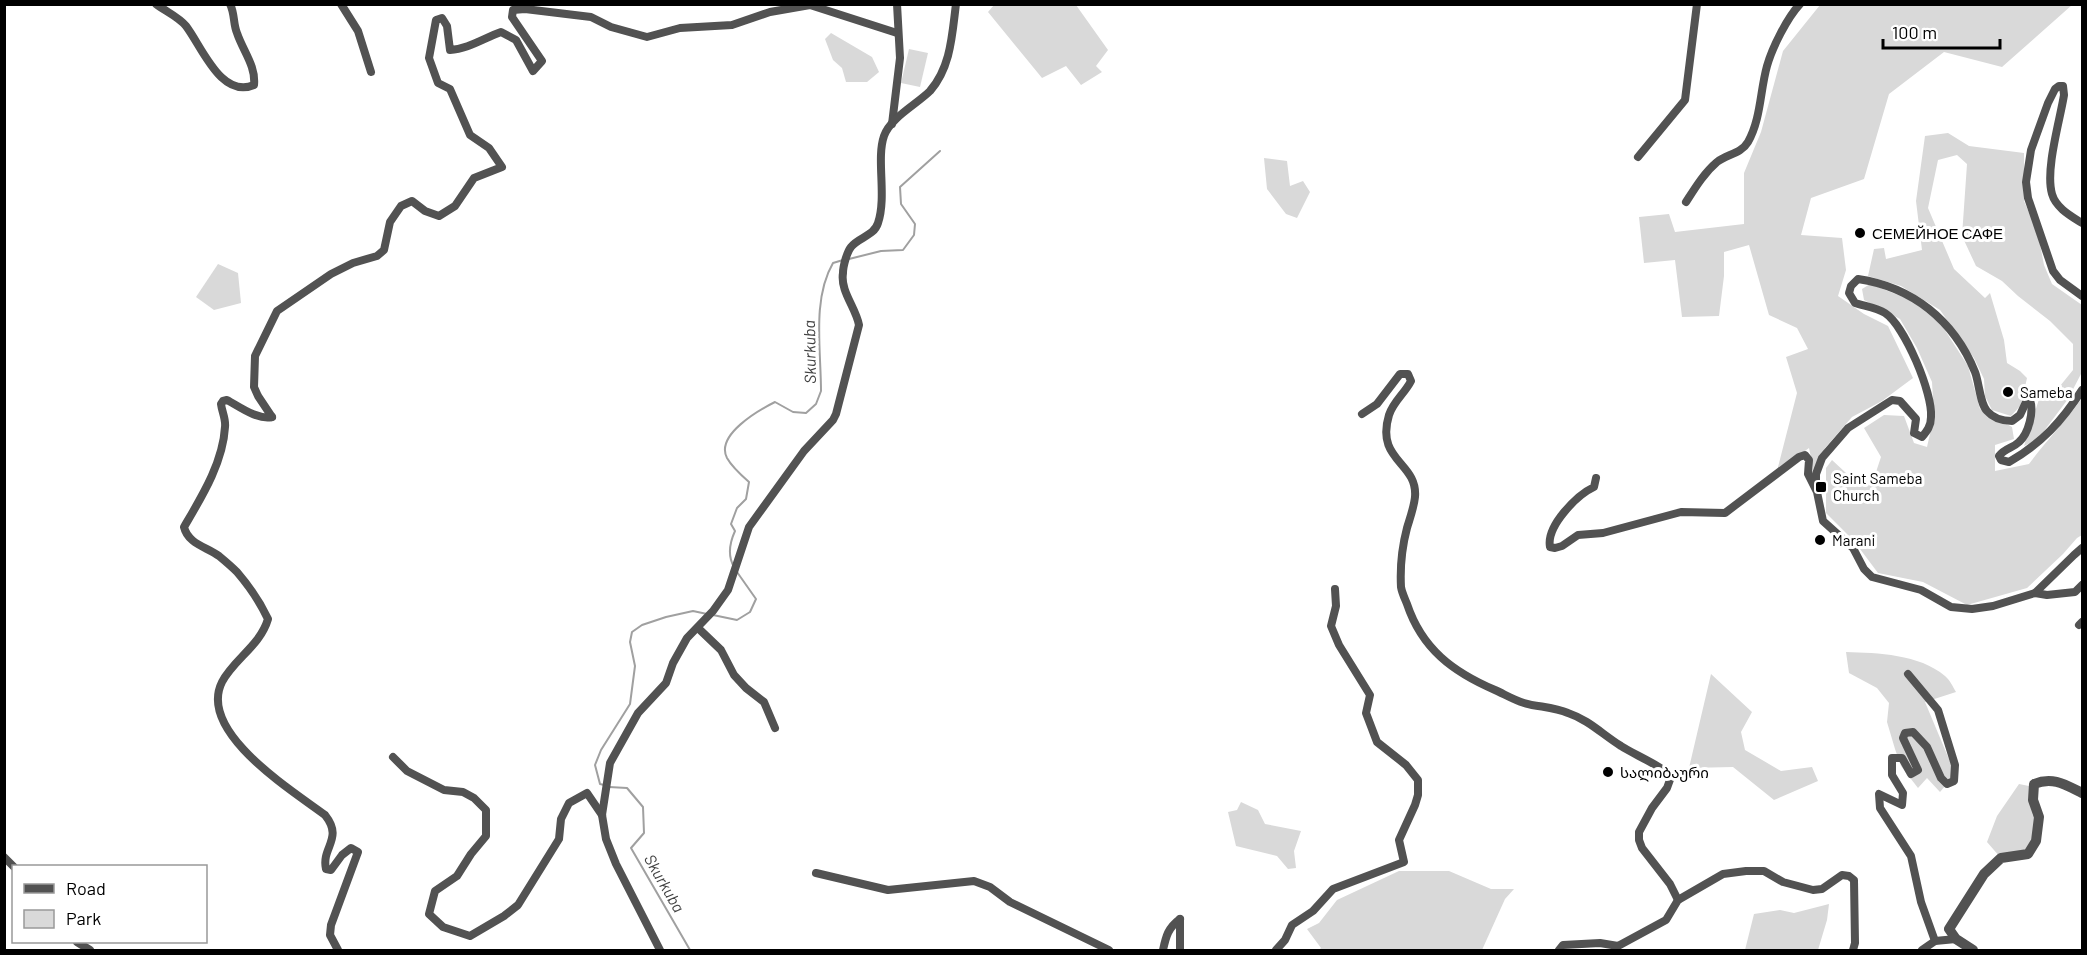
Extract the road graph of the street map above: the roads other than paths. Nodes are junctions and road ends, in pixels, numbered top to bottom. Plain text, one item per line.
1 (156, 4) edge
2 (230, 4) edge
3 (340, 4) edge
4 (897, 4) edge
5 (956, 4) edge
6 (1697, 4) edge
7 (1800, 4) edge
8 (897, 33) junction
9 (371, 72) dead end
10 (892, 124) junction
11 (1638, 157) dead end
12 (1686, 202) dead end
13 (2082, 223) edge
14 (2082, 296) edge
15 (2082, 390) edge
16 (1362, 414) dead end
17 (1596, 478) dead end
18 (1817, 492) junction
19 (2082, 548) edge
20 (2082, 585) edge
21 (1335, 589) dead end
22 (2035, 593) junction
23 (698, 628) junction
24 (1908, 674) dead end
25 (775, 728) dead end
26 (393, 757) dead end
27 (2082, 793) edge
28 (602, 815) junction
29 (816, 873) dead end
30 (1678, 900) junction
31 (1956, 939) junction
32 (1935, 941) junction
33 (338, 951) edge
34 (660, 951) edge
35 (1109, 951) edge
36 (1162, 951) edge
37 (1180, 951) edge
38 (1276, 951) edge
39 (1559, 951) edge
40 (1853, 951) edge
41 (1922, 951) edge
42 (1973, 951) edge

1 - 2 street
3 - 9 street
4 - 8 street
5 - 10 street
6 - 11 street
7 - 12 street
8 - 10 street
8 - 33 street
10 - 23 street
13 - 14 street
15 - 18 street
16 - 30 street
17 - 18 street
18 - 22 street
19 - 22 street
20 - 22 street
21 - 38 street
23 - 25 street
23 - 28 street
24 - 32 street
26 - 28 street
27 - 31 street
28 - 34 street
29 - 35 street
30 - 39 street
30 - 40 street
31 - 32 street
31 - 42 street
32 - 41 street
36 - 37 street

